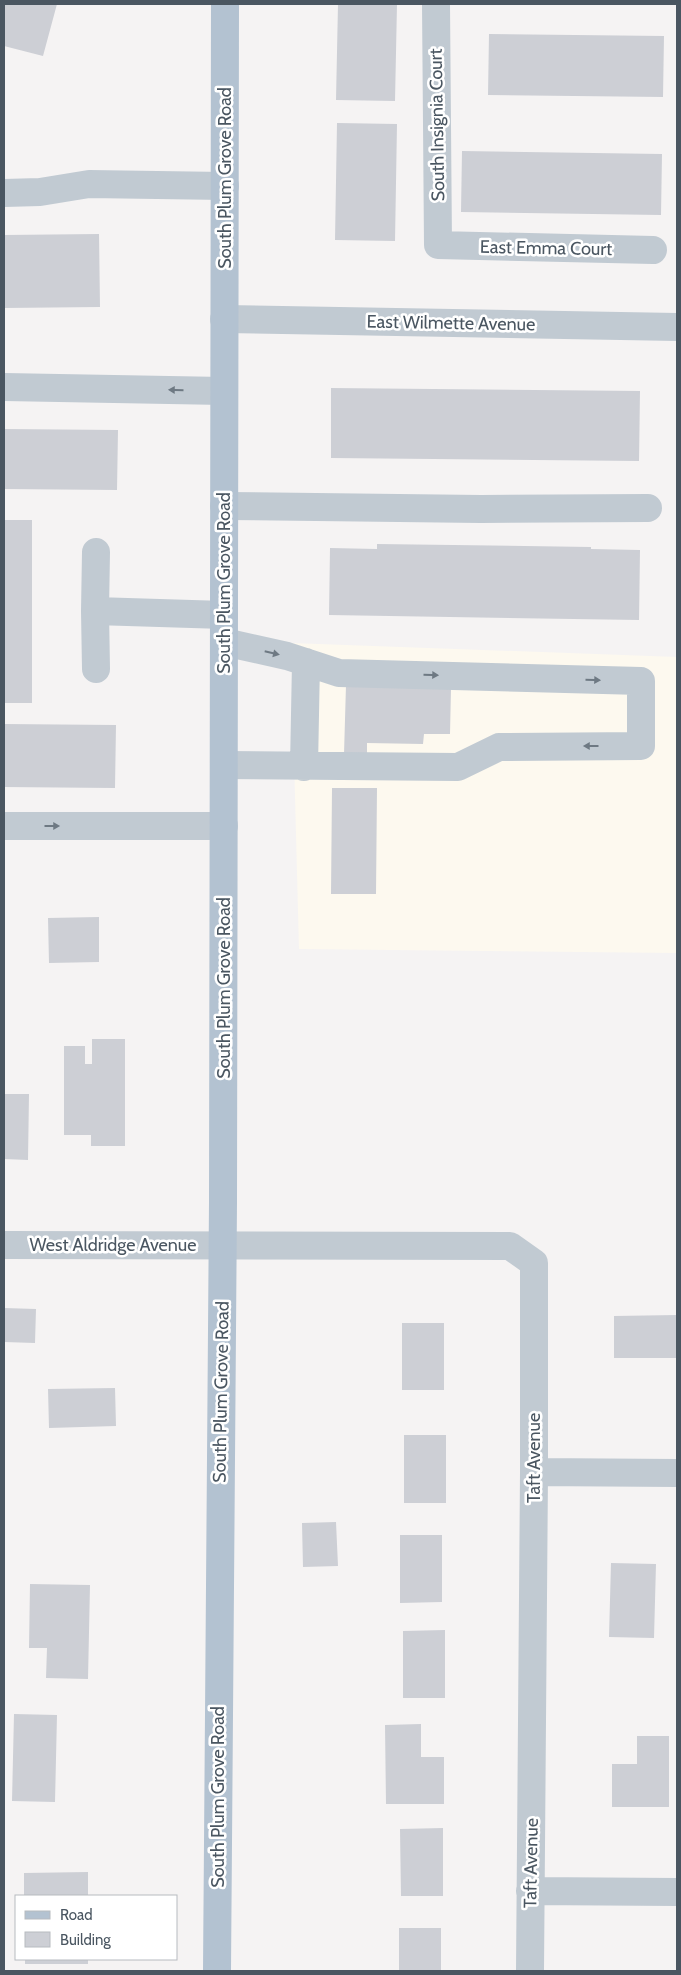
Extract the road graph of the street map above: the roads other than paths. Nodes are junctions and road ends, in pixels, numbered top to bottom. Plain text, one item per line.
1 (225, 4) edge
2 (436, 4) edge
3 (225, 186) junction
4 (4, 193) edge
5 (438, 246) joint
6 (653, 250) dead end
7 (224, 319) junction
8 (677, 327) edge
9 (4, 387) edge
10 (224, 391) junction
11 (224, 506) junction
12 (648, 508) dead end
13 (96, 552) dead end
14 (95, 611) junction
15 (224, 615) junction
16 (224, 642) junction
17 (306, 662) junction
18 (96, 668) dead end
19 (224, 765) junction
20 (304, 767) junction
21 (4, 826) edge
22 (224, 826) junction
23 (4, 1244) edge
24 (222, 1245) junction
25 (534, 1472) junction
26 (677, 1473) edge
27 (530, 1890) junction
28 (677, 1892) edge
29 (217, 1971) edge
30 (530, 1971) edge

1 - 3 main road, South Plum Grove Road
2 - 5 street, South Insignia Court
3 - 4 street
3 - 7 main road, South Plum Grove Road
5 - 6 street, East Emma Court
7 - 8 street, East Wilmette Avenue
7 - 10 main road, South Plum Grove Road
10 -> 9 street
10 - 11 main road, South Plum Grove Road
11 - 12 street
11 - 15 main road, South Plum Grove Road
13 - 14 street
14 - 15 street
14 - 18 street
15 - 16 main road, South Plum Grove Road
16 -> 17 street
16 - 19 main road, South Plum Grove Road
17 - 20 street
17 -> 20 street
19 - 20 street
19 - 22 main road, South Plum Grove Road
21 -> 22 street
22 - 24 main road, South Plum Grove Road
23 - 24 street, West Aldridge Avenue
24 - 25 street, Taft Avenue
24 - 29 main road, South Plum Grove Road
25 - 26 street
25 - 27 street, Taft Avenue
27 - 28 street
27 - 30 street, Taft Avenue

